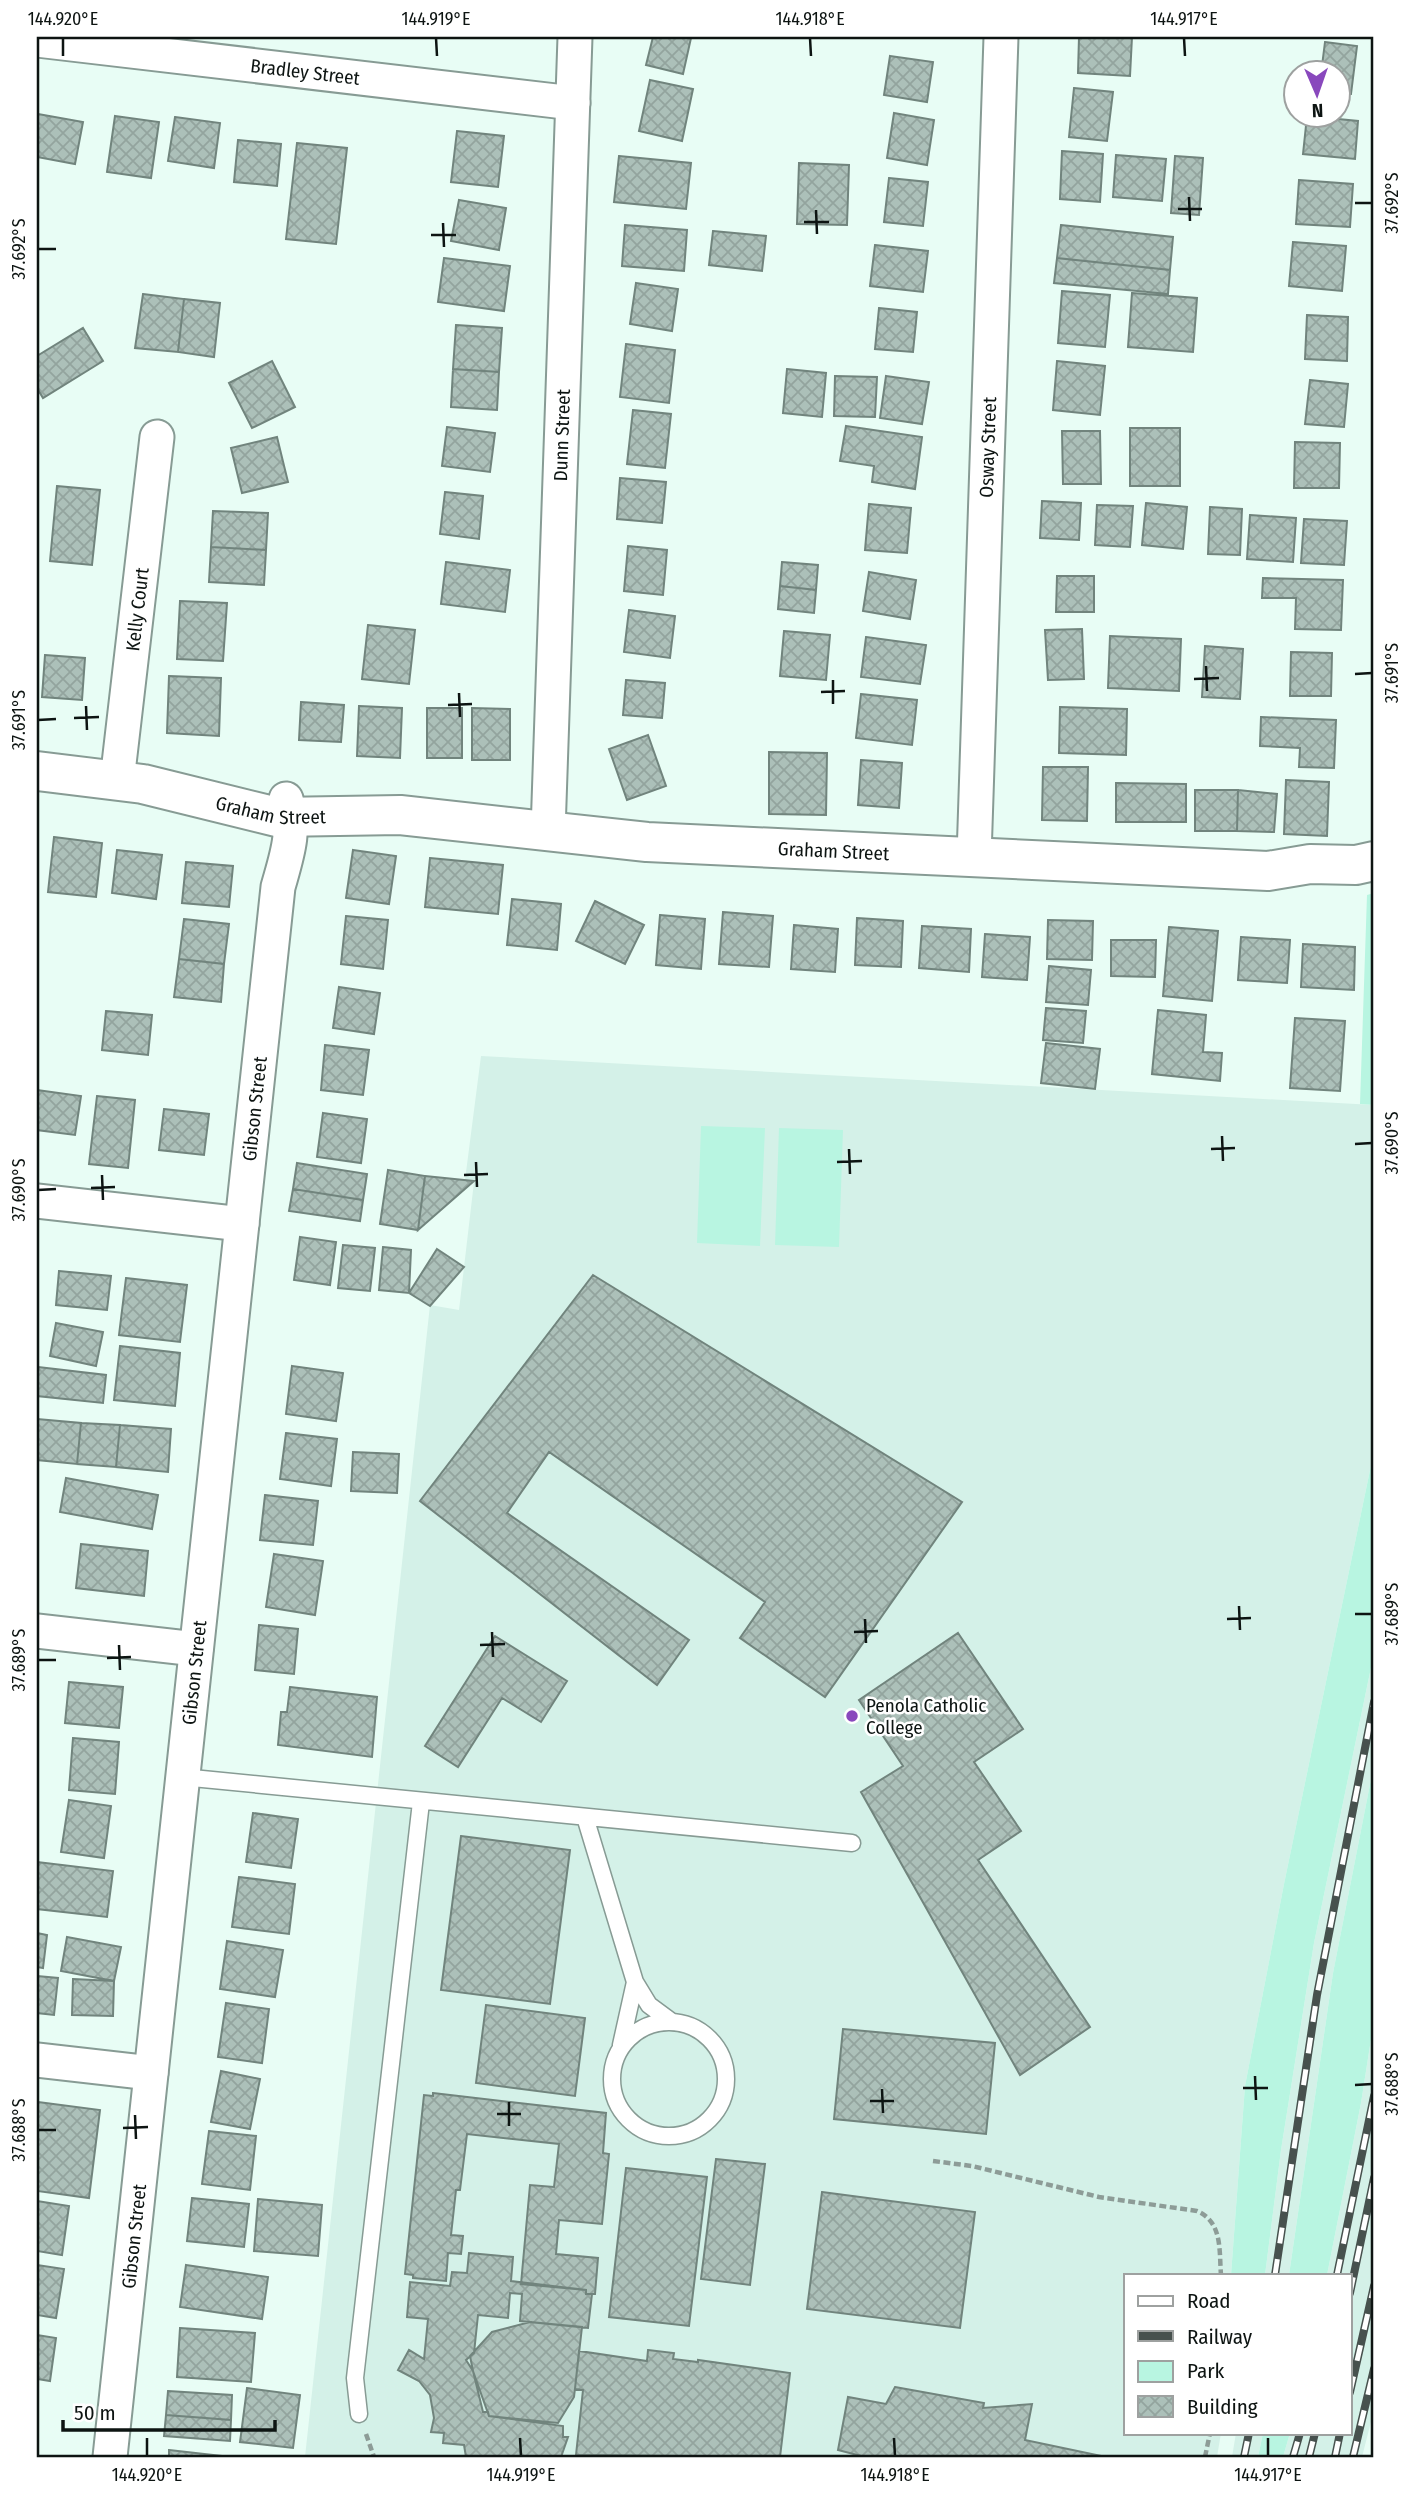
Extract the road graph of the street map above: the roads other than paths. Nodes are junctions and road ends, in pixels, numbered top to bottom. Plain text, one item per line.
1 (575, 37) edge
2 (1001, 37) edge
3 (37, 40) edge
4 (573, 103) junction
5 (157, 437) dead end
6 (37, 771) edge
7 (130, 782) junction
8 (285, 812) junction
9 (548, 832) junction
10 (974, 857) junction
11 (1374, 862) edge
12 (1268, 871) junction
13 (1374, 882) edge
14 (37, 1201) edge
15 (242, 1224) junction
16 (37, 1631) edge
17 (196, 1650) junction
18 (182, 1777) junction
19 (421, 1801) junction
20 (585, 1817) junction
21 (852, 1843) dead end
22 (635, 1982) junction
23 (672, 2022) junction
24 (621, 2048) junction
25 (37, 2060) edge
26 (151, 2073) junction
27 (359, 2414) dead end
28 (110, 2457) edge

1 - 4 street, Dunn Street
2 - 10 street, Osway Street
3 - 4 street, Bradley Street
4 - 9 street, Dunn Street
5 - 7 street, Kelly Court
6 - 7 street, Graham Street
7 - 8 street, Graham Street
8 - 9 street, Graham Street
8 - 15 street, Gibson Street
9 - 10 street, Graham Street
10 - 12 street, Graham Street
11 - 12 street
12 - 13 street
14 - 15 street
15 - 17 street, Gibson Street
16 - 17 street
17 - 18 street, Gibson Street
18 - 19 lane
18 - 26 street, Gibson Street
19 - 20 lane
19 - 27 lane
20 - 21 lane
20 - 22 lane
22 - 23 lane
22 - 24 lane
23 - 24 lane
23 - 24 lane
25 - 26 street
26 - 28 street, Gibson Street

